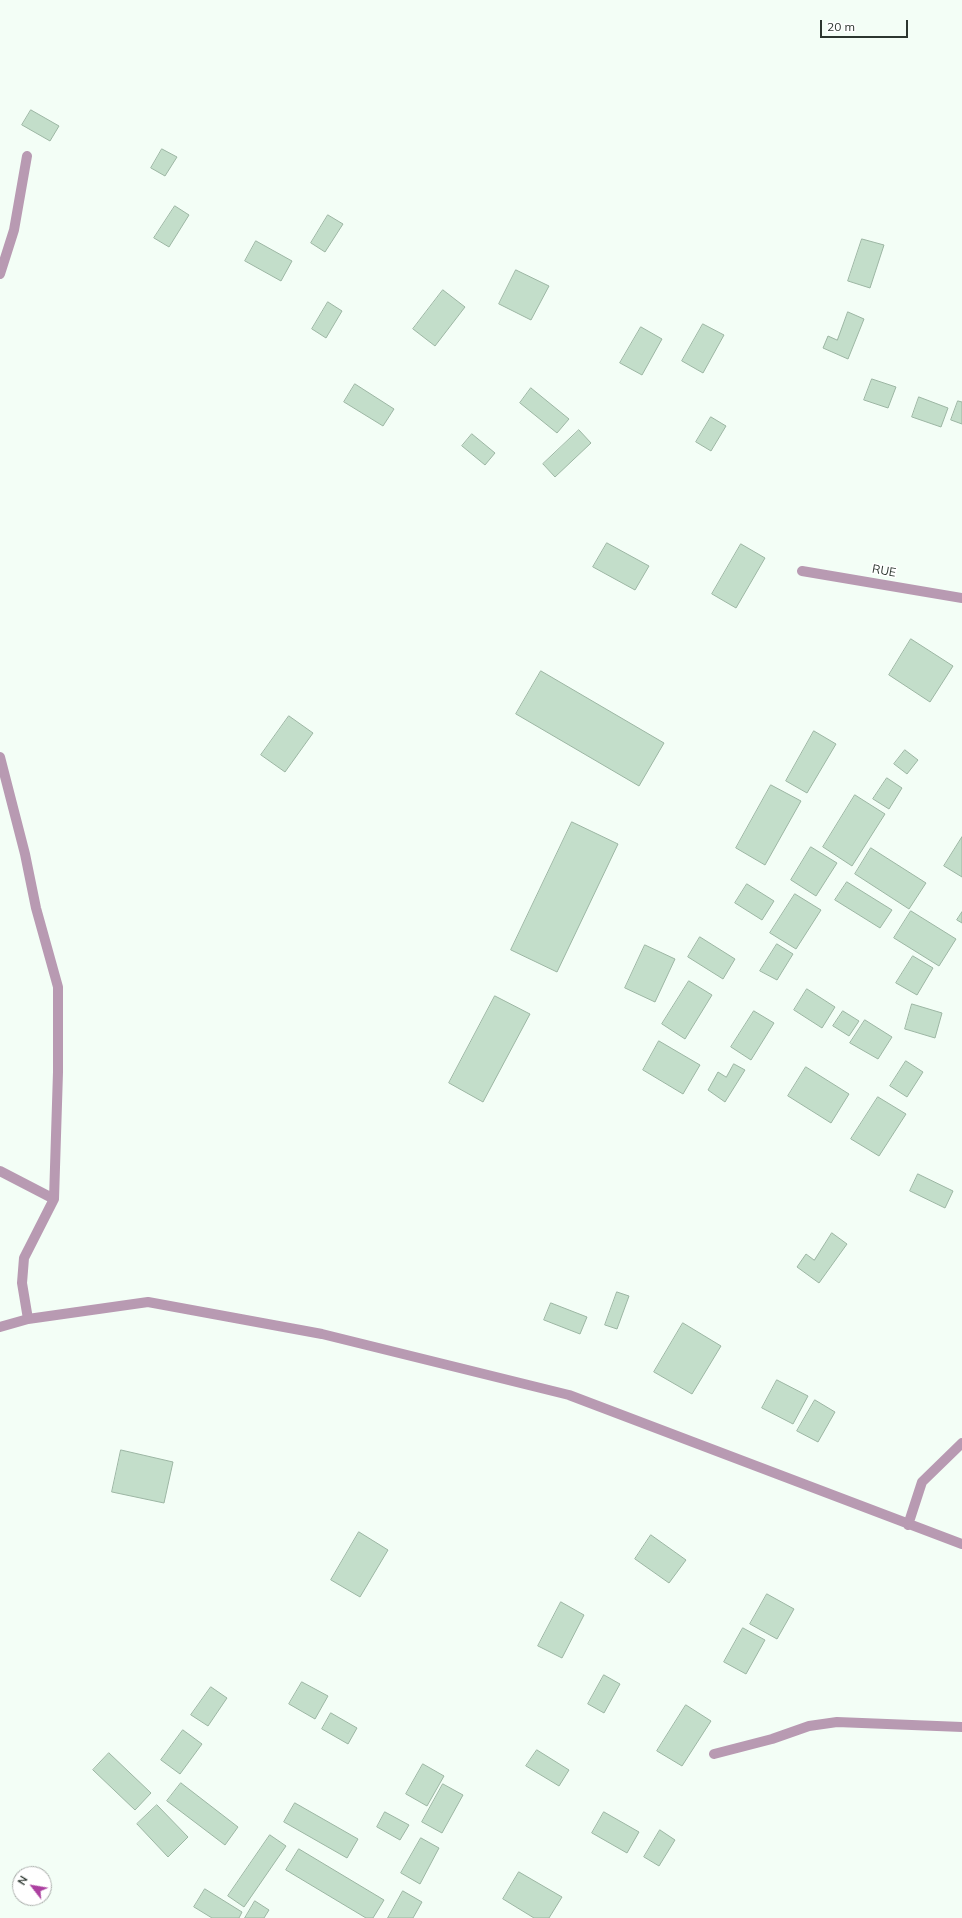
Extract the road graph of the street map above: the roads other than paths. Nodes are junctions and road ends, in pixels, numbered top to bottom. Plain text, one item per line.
1 (27, 156) dead end
2 (0, 274) edge
3 (802, 570) dead end
4 (962, 598) edge
5 (0, 757) edge
6 (0, 1171) edge
7 (54, 1199) junction
8 (28, 1319) junction
9 (0, 1327) edge
10 (962, 1443) edge
11 (908, 1525) junction
12 (962, 1544) edge
13 (962, 1727) edge
14 (714, 1754) dead end

1 - 2 street
3 - 4 street, RUE
5 - 7 street
6 - 7 street
7 - 8 street
8 - 9 street
8 - 11 street
10 - 11 street
11 - 12 street
13 - 14 street

